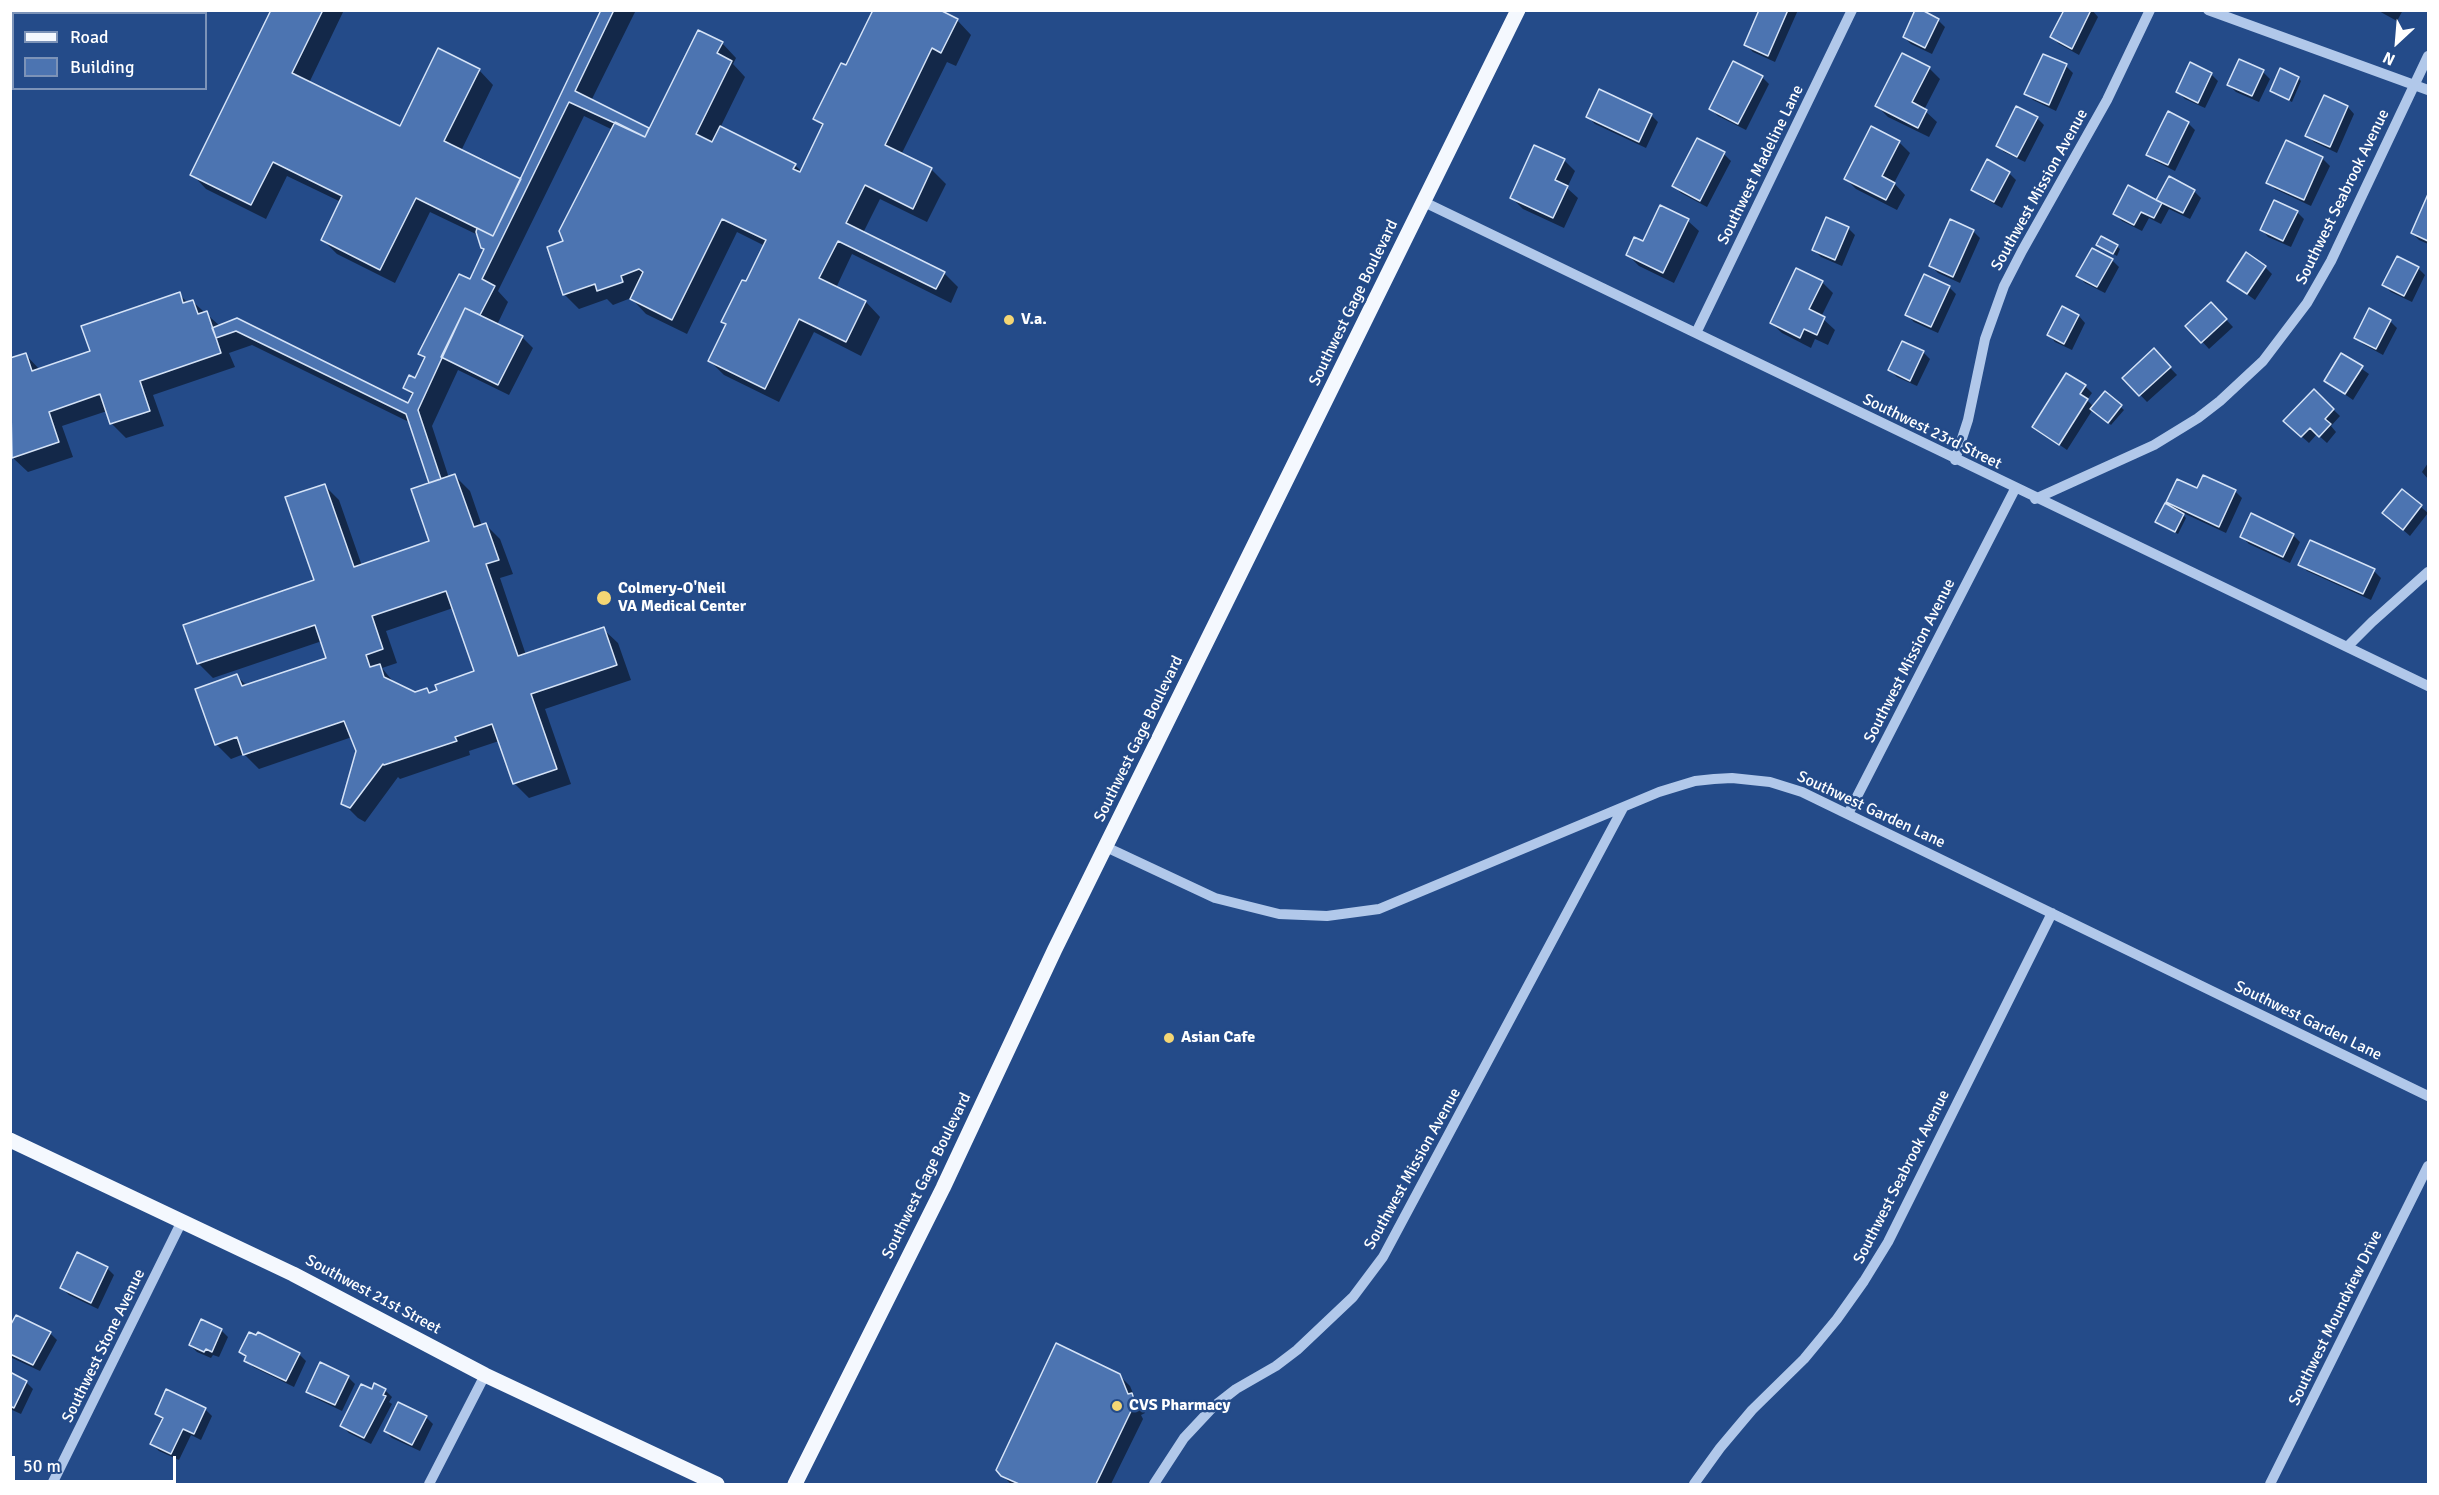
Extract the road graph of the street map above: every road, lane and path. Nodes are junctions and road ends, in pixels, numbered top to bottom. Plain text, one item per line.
1 (1518, 10) edge
2 (1852, 10) edge
3 (2150, 10) edge
4 (2208, 10) edge
5 (2428, 56) edge
6 (2415, 85) junction
7 (2428, 90) edge
8 (1424, 202) junction
9 (1696, 333) junction
10 (1955, 460) junction
11 (2015, 489) junction
12 (2035, 499) junction
13 (2428, 572) edge
14 (2347, 647) junction
15 (2428, 686) edge
16 (1623, 808) junction
17 (1848, 814) junction
18 (1106, 847) junction
19 (2052, 913) junction
20 (2428, 1096) edge
21 (10, 1140) edge
22 (2428, 1166) edge
23 (182, 1221) junction
24 (485, 1375) junction
25 (52, 1485) edge
26 (429, 1485) edge
27 (717, 1485) edge
28 (795, 1485) edge
29 (1154, 1485) edge
30 (1694, 1485) edge
31 (2270, 1485) edge

1 - 8 main road, Southwest Gage Boulevard
2 - 9 street, Southwest Madeline Lane
3 - 10 street, Southwest Mission Avenue
4 - 6 street
5 - 6 street, Southwest Seabrook Avenue
6 - 7 street
6 - 12 street, Southwest Seabrook Avenue
8 - 9 street, Southwest 23rd Street
8 - 18 main road, Southwest Gage Boulevard
9 - 10 street, Southwest 23rd Street
10 - 11 street, Southwest 23rd Street
11 - 12 street, Southwest 23rd Street
11 - 17 street, Southwest Mission Avenue
12 - 14 street, Southwest 23rd Street
13 - 14 street
14 - 15 street, Southwest 23rd Street
16 - 17 street, Southwest Garden Lane
16 - 18 street, Southwest Garden Lane
16 - 29 street, Southwest Mission Avenue
17 - 19 street, Southwest Garden Lane
18 - 28 main road, Southwest Gage Boulevard
19 - 20 street, Southwest Garden Lane
19 - 30 street, Southwest Seabrook Avenue
21 - 23 main road, Southwest 21st Street
22 - 31 street, Southwest Moundview Drive
23 - 24 main road, Southwest 21st Street
23 - 25 street, Southwest Stone Avenue
24 - 26 street
24 - 27 main road, Southwest 21st Street

